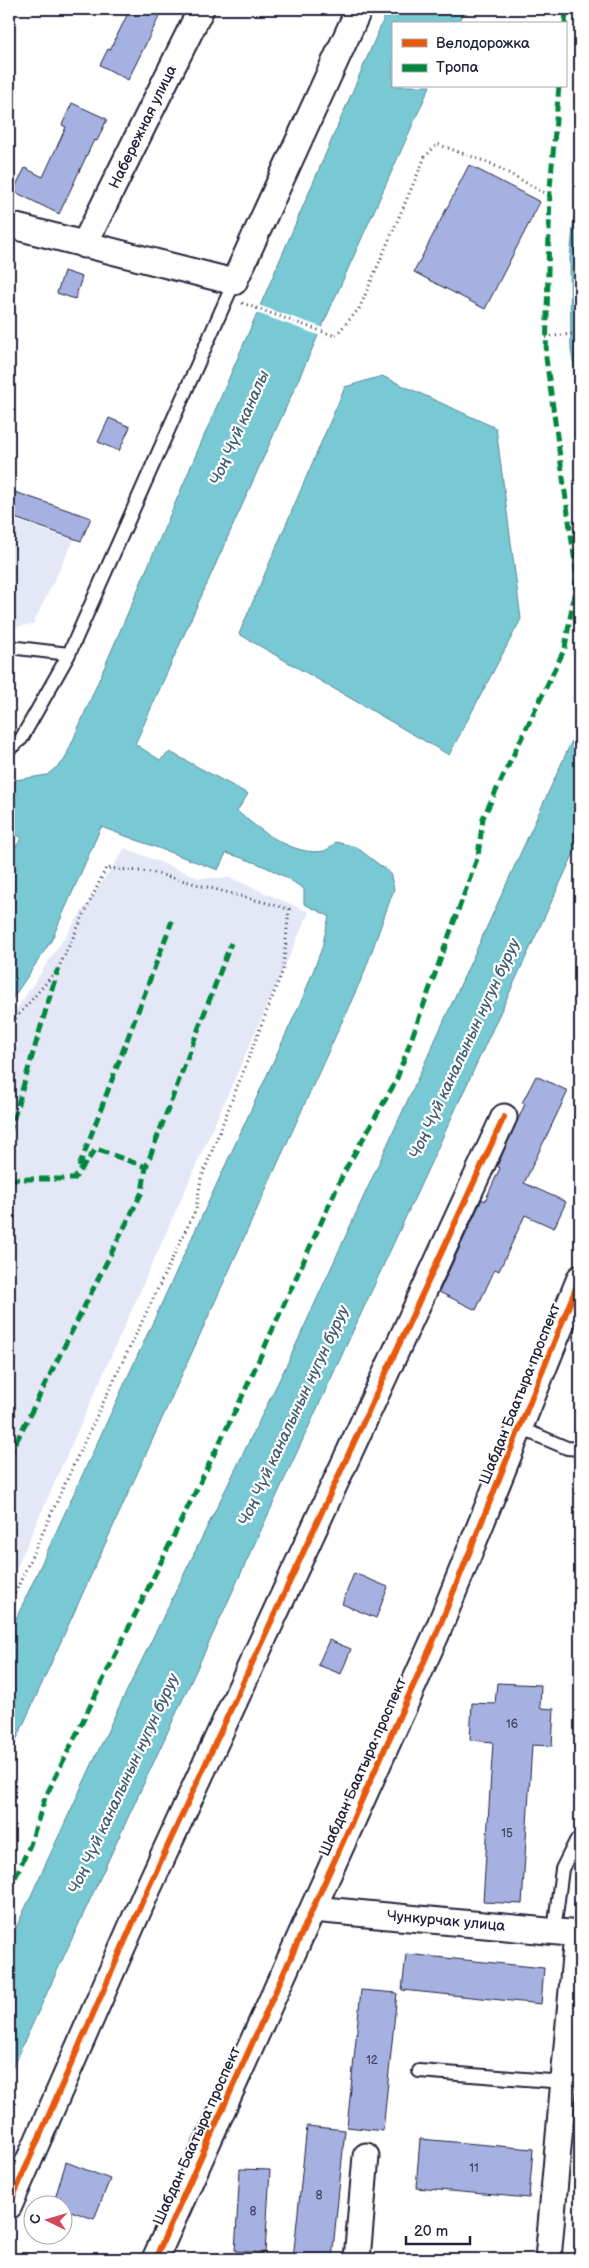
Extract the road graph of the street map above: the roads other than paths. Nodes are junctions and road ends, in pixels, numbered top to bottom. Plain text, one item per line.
1 (201, 9) edge
2 (358, 9) edge
3 (9, 225) edge
4 (84, 245) junction
5 (231, 290) junction
6 (9, 647) edge
7 (69, 654) junction
8 (9, 749) edge
9 (504, 1118) dead end
10 (580, 1278) edge
11 (520, 1428) junction
12 (580, 1449) edge
13 (580, 1841) edge
14 (313, 1909) junction
15 (570, 1933) edge
16 (419, 2071) dead end
17 (564, 2082) junction
18 (366, 2156) dead end
19 (9, 2206) edge
20 (155, 2259) edge
21 (357, 2259) edge
22 (548, 2259) edge

1 - 4 street, Набережная улица
2 - 5 street
3 - 4 street
4 - 5 street
5 - 7 lane
6 - 7 lane
7 - 8 lane
9 - 19 street
10 - 11 street, Шабдан Баатыра проспект
11 - 12 lane
11 - 14 street, Шабдан Баатыра проспект
13 - 15 lane
14 - 15 street, Чункурчак улица
14 - 20 street, Шабдан Баатыра проспект
15 - 17 street
16 - 17 lane
17 - 22 street
18 - 21 street

